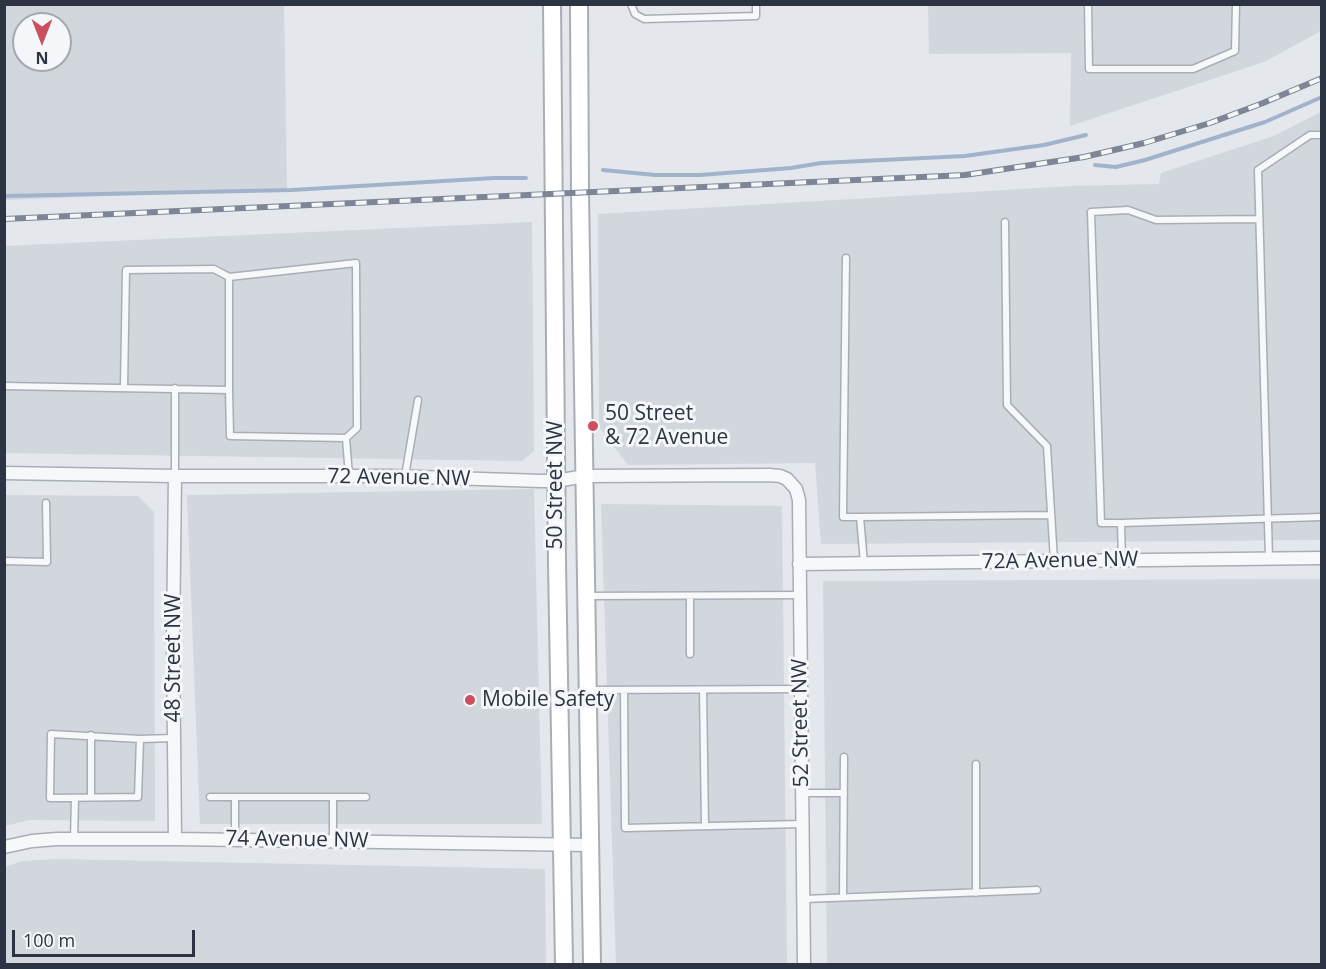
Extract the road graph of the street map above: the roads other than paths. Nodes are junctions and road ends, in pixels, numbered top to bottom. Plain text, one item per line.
1 (552, 4) edge
2 (579, 4) edge
3 (631, 4) edge
4 (756, 4) edge
5 (1088, 4) edge
6 (1236, 4) edge
7 (1322, 135) edge
8 (1259, 219) junction
9 (1005, 222) dead end
10 (846, 258) dead end
11 (229, 277) junction
12 (4, 386) edge
13 (124, 387) junction
14 (175, 388) junction
15 (229, 390) junction
16 (418, 400) dead end
17 (346, 438) junction
18 (4, 473) edge
19 (349, 476) junction
20 (405, 476) junction
21 (585, 476) junction
22 (175, 477) junction
23 (556, 481) junction
24 (792, 483) joint
25 (46, 503) dead end
26 (1051, 515) junction
27 (1322, 517) edge
28 (860, 518) junction
29 (1267, 518) junction
30 (1121, 523) junction
31 (1269, 558) junction
32 (1322, 558) edge
33 (1122, 560) junction
34 (4, 561) edge
35 (1054, 561) junction
36 (864, 563) junction
37 (799, 564) junction
38 (800, 595) junction
39 (586, 596) junction
40 (690, 596) junction
41 (690, 654) dead end
42 (801, 689) junction
43 (588, 690) junction
44 (624, 690) junction
45 (703, 690) junction
46 (91, 735) junction
47 (174, 738) junction
48 (140, 739) junction
49 (844, 758) dead end
50 (976, 764) dead end
51 (802, 793) junction
52 (844, 793) junction
53 (91, 797) junction
54 (210, 797) dead end
55 (235, 797) junction
56 (333, 797) junction
57 (366, 797) dead end
58 (75, 798) junction
59 (802, 824) junction
60 (705, 826) junction
61 (175, 838) junction
62 (74, 839) junction
63 (235, 840) junction
64 (333, 841) junction
65 (562, 845) junction
66 (590, 845) junction
67 (4, 847) edge
68 (1037, 890) dead end
69 (976, 892) junction
70 (843, 897) junction
71 (803, 899) junction
72 (564, 964) edge
73 (592, 964) edge
74 (804, 964) edge

1 - 23 main road, 50 Street NW
2 - 21 main road, 50 Street NW
3 - 4 lane
5 - 6 lane
7 - 8 lane
8 - 29 lane
8 - 30 lane
9 - 26 lane
10 - 28 lane
11 - 13 lane
11 - 15 lane
11 - 17 lane
12 - 13 lane
13 - 14 lane
14 - 15 lane
14 - 22 lane
15 - 17 lane
16 - 20 lane
17 - 19 lane
18 - 22 street, 72 Avenue NW
19 - 20 street, 72 Avenue NW
19 - 22 street, 72 Avenue NW
20 - 23 street, 72 Avenue NW
21 - 23 street, 72 Avenue NW
21 - 24 street, 72 Avenue NW
21 - 39 main road, 50 Street NW
22 - 47 street, 48 Street NW
23 - 65 main road, 50 Street NW
24 - 37 street, 52 Street NW
25 - 34 lane
26 - 28 lane
26 - 35 lane
27 - 29 lane
28 - 36 lane
29 - 30 lane
29 - 31 lane
30 - 33 lane
31 - 32 street, 72A Avenue NW
31 - 33 street, 72A Avenue NW
33 - 35 street, 72A Avenue NW
35 - 36 street, 72A Avenue NW
36 - 37 street, 72A Avenue NW
37 - 38 street, 52 Street NW
38 - 40 lane
38 - 42 street, 52 Street NW
39 - 40 lane
39 - 43 main road, 50 Street NW
40 - 41 lane
42 - 45 lane
42 - 51 street, 52 Street NW
43 - 44 lane
43 - 66 main road, 50 Street NW
44 - 45 lane
44 - 60 lane
45 - 60 lane
46 - 48 lane
46 - 53 lane
46 - 58 lane
47 - 48 lane
47 - 61 street, 48 Street NW
48 - 53 lane
49 - 52 lane
50 - 69 lane
51 - 52 lane
51 - 59 street, 52 Street NW
52 - 70 lane
53 - 58 lane
54 - 55 lane
55 - 56 lane
55 - 63 lane
56 - 57 lane
56 - 64 lane
58 - 62 lane
59 - 60 lane
59 - 71 street, 52 Street NW
61 - 62 street, 74 Avenue NW
61 - 63 street, 74 Avenue NW
62 - 67 street, 74 Avenue NW
63 - 64 street, 74 Avenue NW
64 - 65 street, 74 Avenue NW
65 - 66 street, 74 Avenue NW
65 - 72 main road, 50 Street NW
66 - 73 main road, 50 Street NW
68 - 69 lane
69 - 70 lane
70 - 71 lane
71 - 74 street, 52 Street NW

